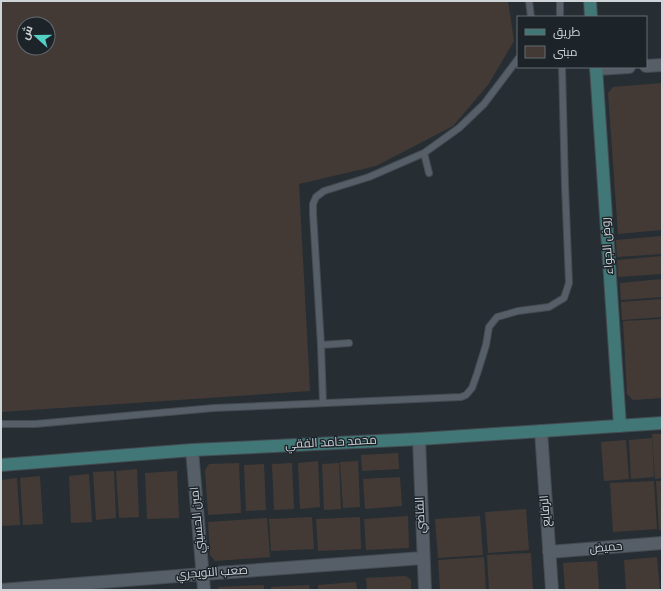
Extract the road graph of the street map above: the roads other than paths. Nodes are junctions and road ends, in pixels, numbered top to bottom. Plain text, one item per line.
1 (529, 1) edge
2 (560, 1) edge
3 (590, 1) edge
4 (531, 16) edge
5 (560, 16) edge
6 (591, 16) edge
7 (517, 60) edge
8 (662, 65) edge
9 (647, 66) edge
10 (562, 68) edge
11 (596, 68) edge
12 (424, 153) junction
13 (429, 173) dead end
14 (349, 343) dead end
15 (321, 345) junction
16 (323, 403) junction
17 (662, 423) edge
18 (1, 424) edge
19 (620, 426) junction
20 (541, 431) junction
21 (419, 439) junction
22 (192, 450) junction
23 (1, 465) edge
24 (662, 543) edge
25 (549, 552) junction
26 (423, 558) junction
27 (203, 574) junction
28 (1, 590) edge
29 (204, 590) edge
30 (425, 590) edge
31 (552, 590) edge

1 - 4 lane
2 - 5 lane
3 - 6 street
7 - 12 lane
8 - 9 street
10 - 16 lane
11 - 19 street, روض الجواء
12 - 13 lane
12 - 15 lane
14 - 15 lane
15 - 16 lane
16 - 18 lane
17 - 19 street, محمد حامد الفقي
19 - 20 street, محمد حامد الفقي
20 - 21 street, محمد حامد الفقي
20 - 25 street, الرفايع
21 - 22 street, محمد حامد الفقي
21 - 26 street, القاضي
22 - 23 street, محمد حامد الفقي
22 - 27 street, امين الحسيني
24 - 25 street, حميض
25 - 31 street, الرفايع
26 - 27 street, صعب التويجري
26 - 30 street, القاضي
27 - 28 street, صعب التويجري
27 - 29 street, امين الحسيني

